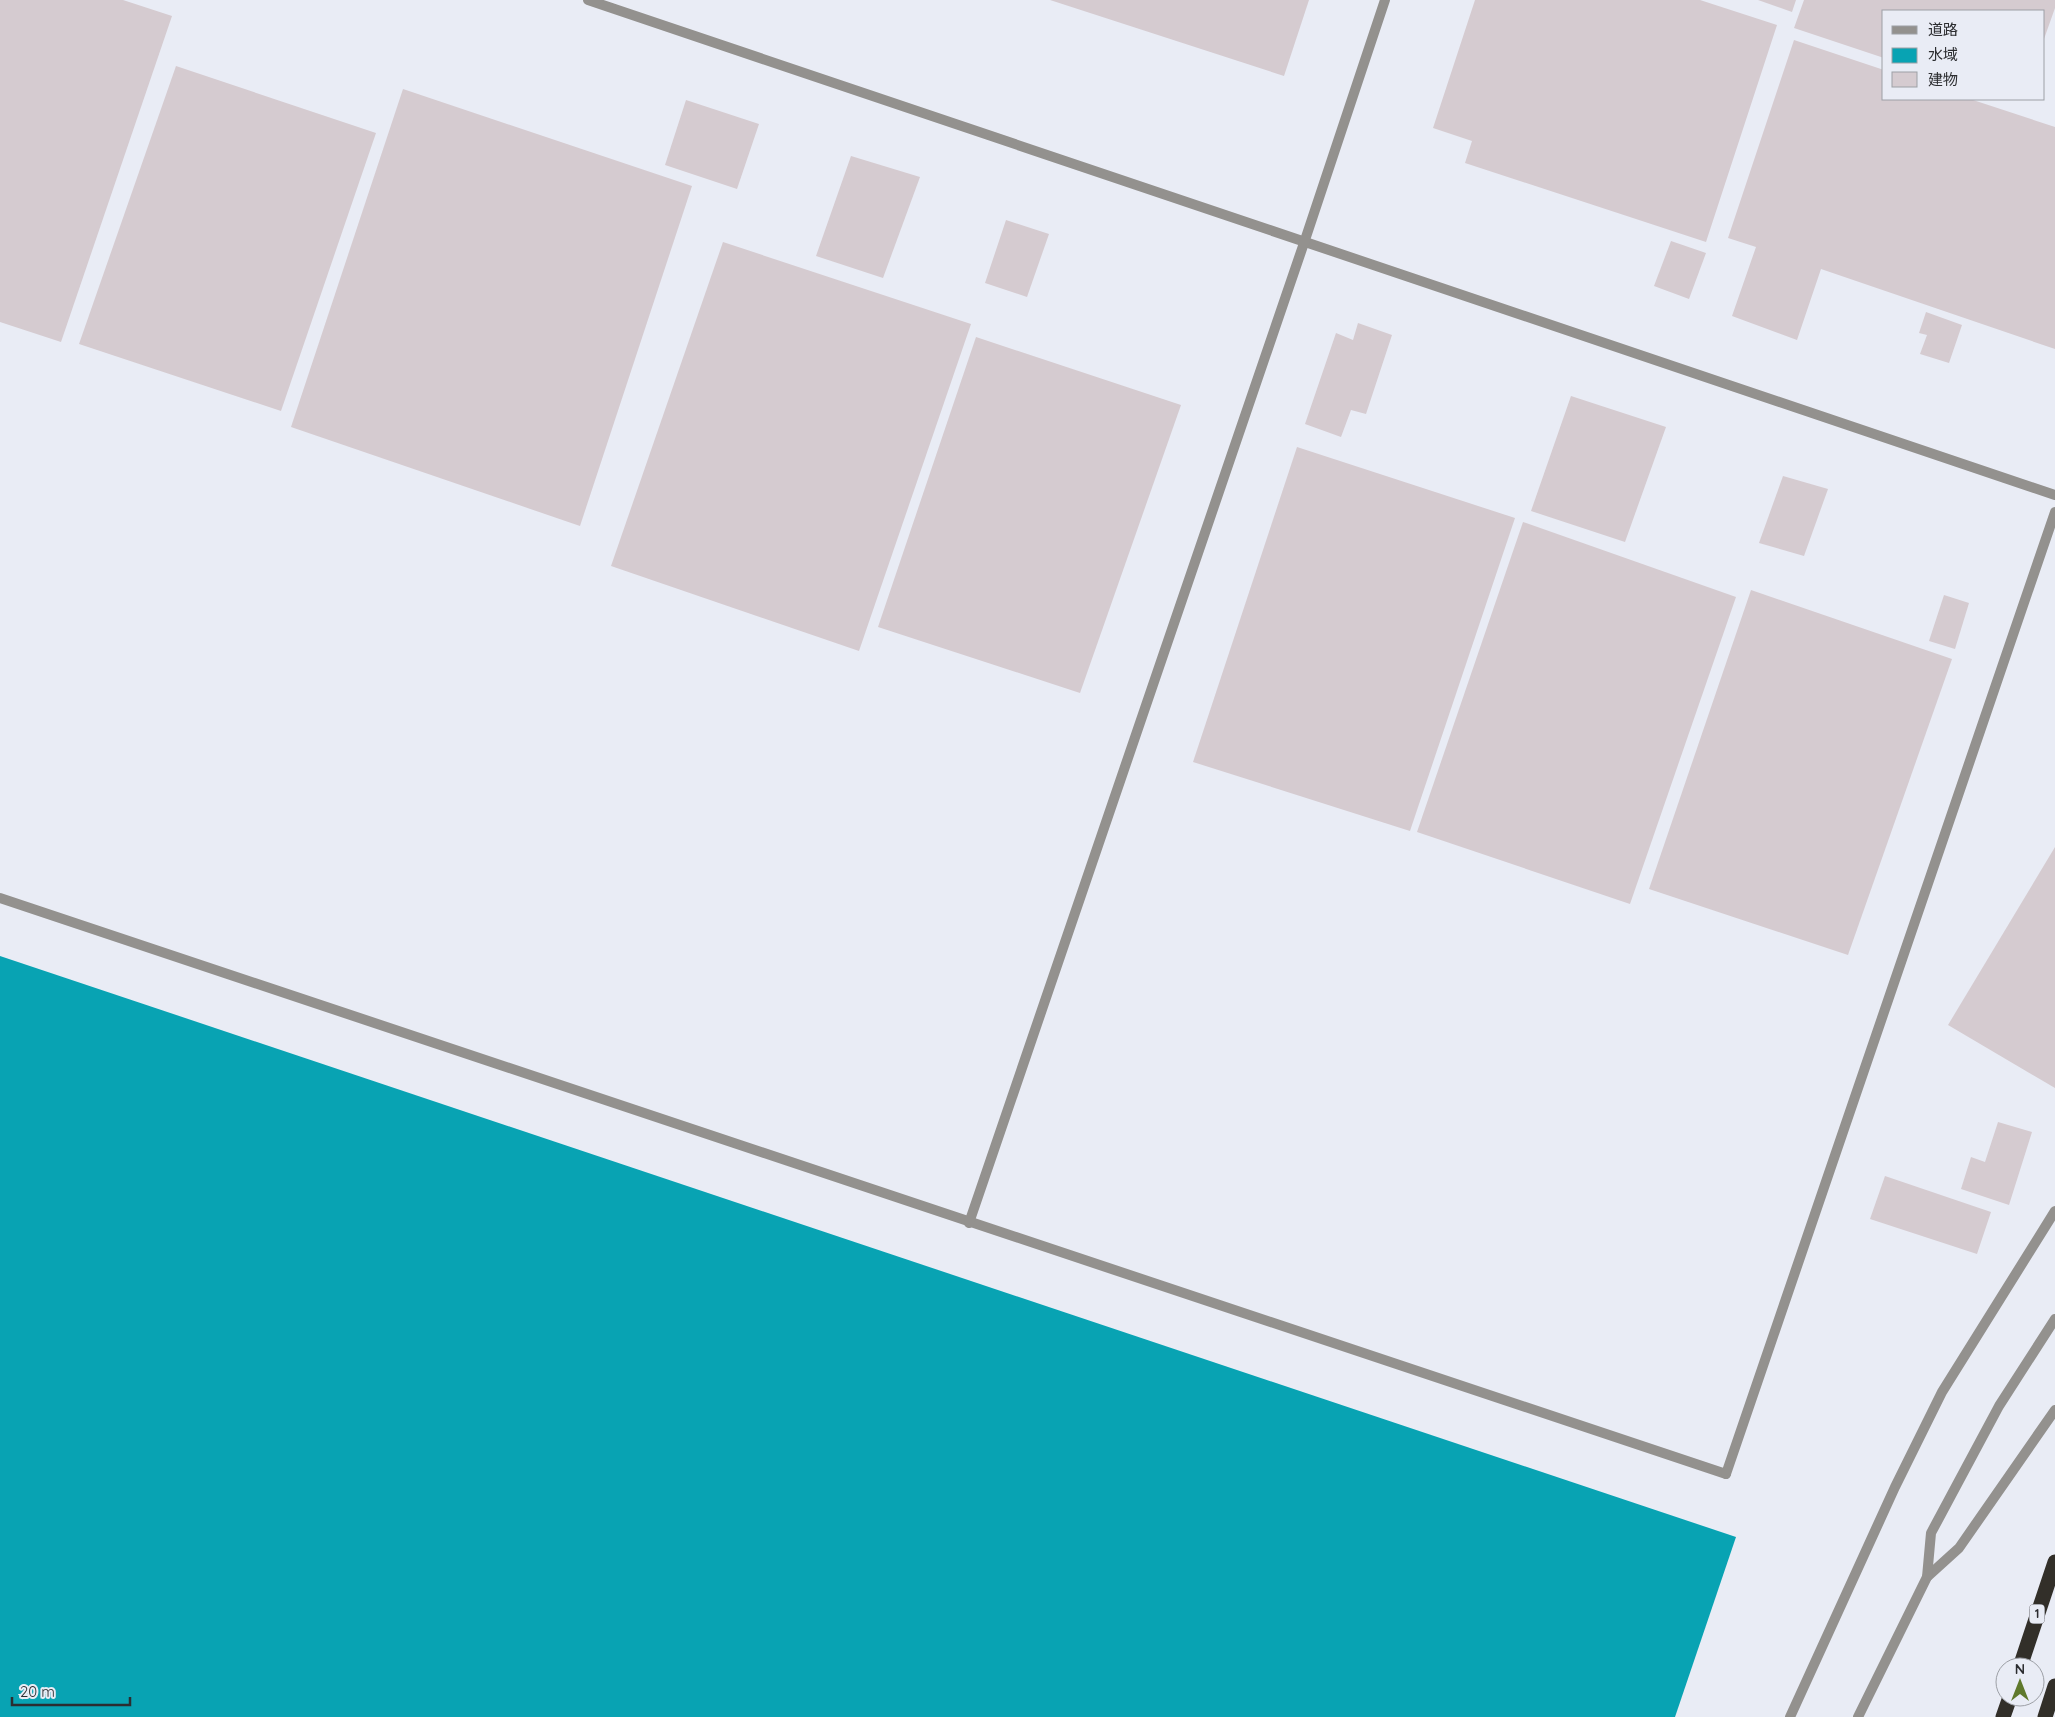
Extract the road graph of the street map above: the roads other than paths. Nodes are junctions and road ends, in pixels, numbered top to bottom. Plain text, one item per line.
1 (588, 0) edge
2 (1385, 0) edge
3 (1304, 243) junction
4 (2055, 495) edge
5 (2055, 512) edge
6 (0, 898) edge
7 (2055, 1211) edge
8 (969, 1223) junction
9 (2055, 1320) edge
10 (2055, 1410) edge
11 (2055, 1562) edge
12 (1927, 1577) junction
13 (2023, 1657) edge
14 (2055, 1686) edge
15 (1790, 1717) edge
16 (1858, 1717) edge
17 (2045, 1717) edge

1 - 3 street
2 - 3 street
3 - 4 street
3 - 8 street
5 - 8 street
6 - 8 street
7 - 15 street
9 - 12 street
10 - 12 street
11 - 13 highway, 1
12 - 16 street
14 - 17 highway

